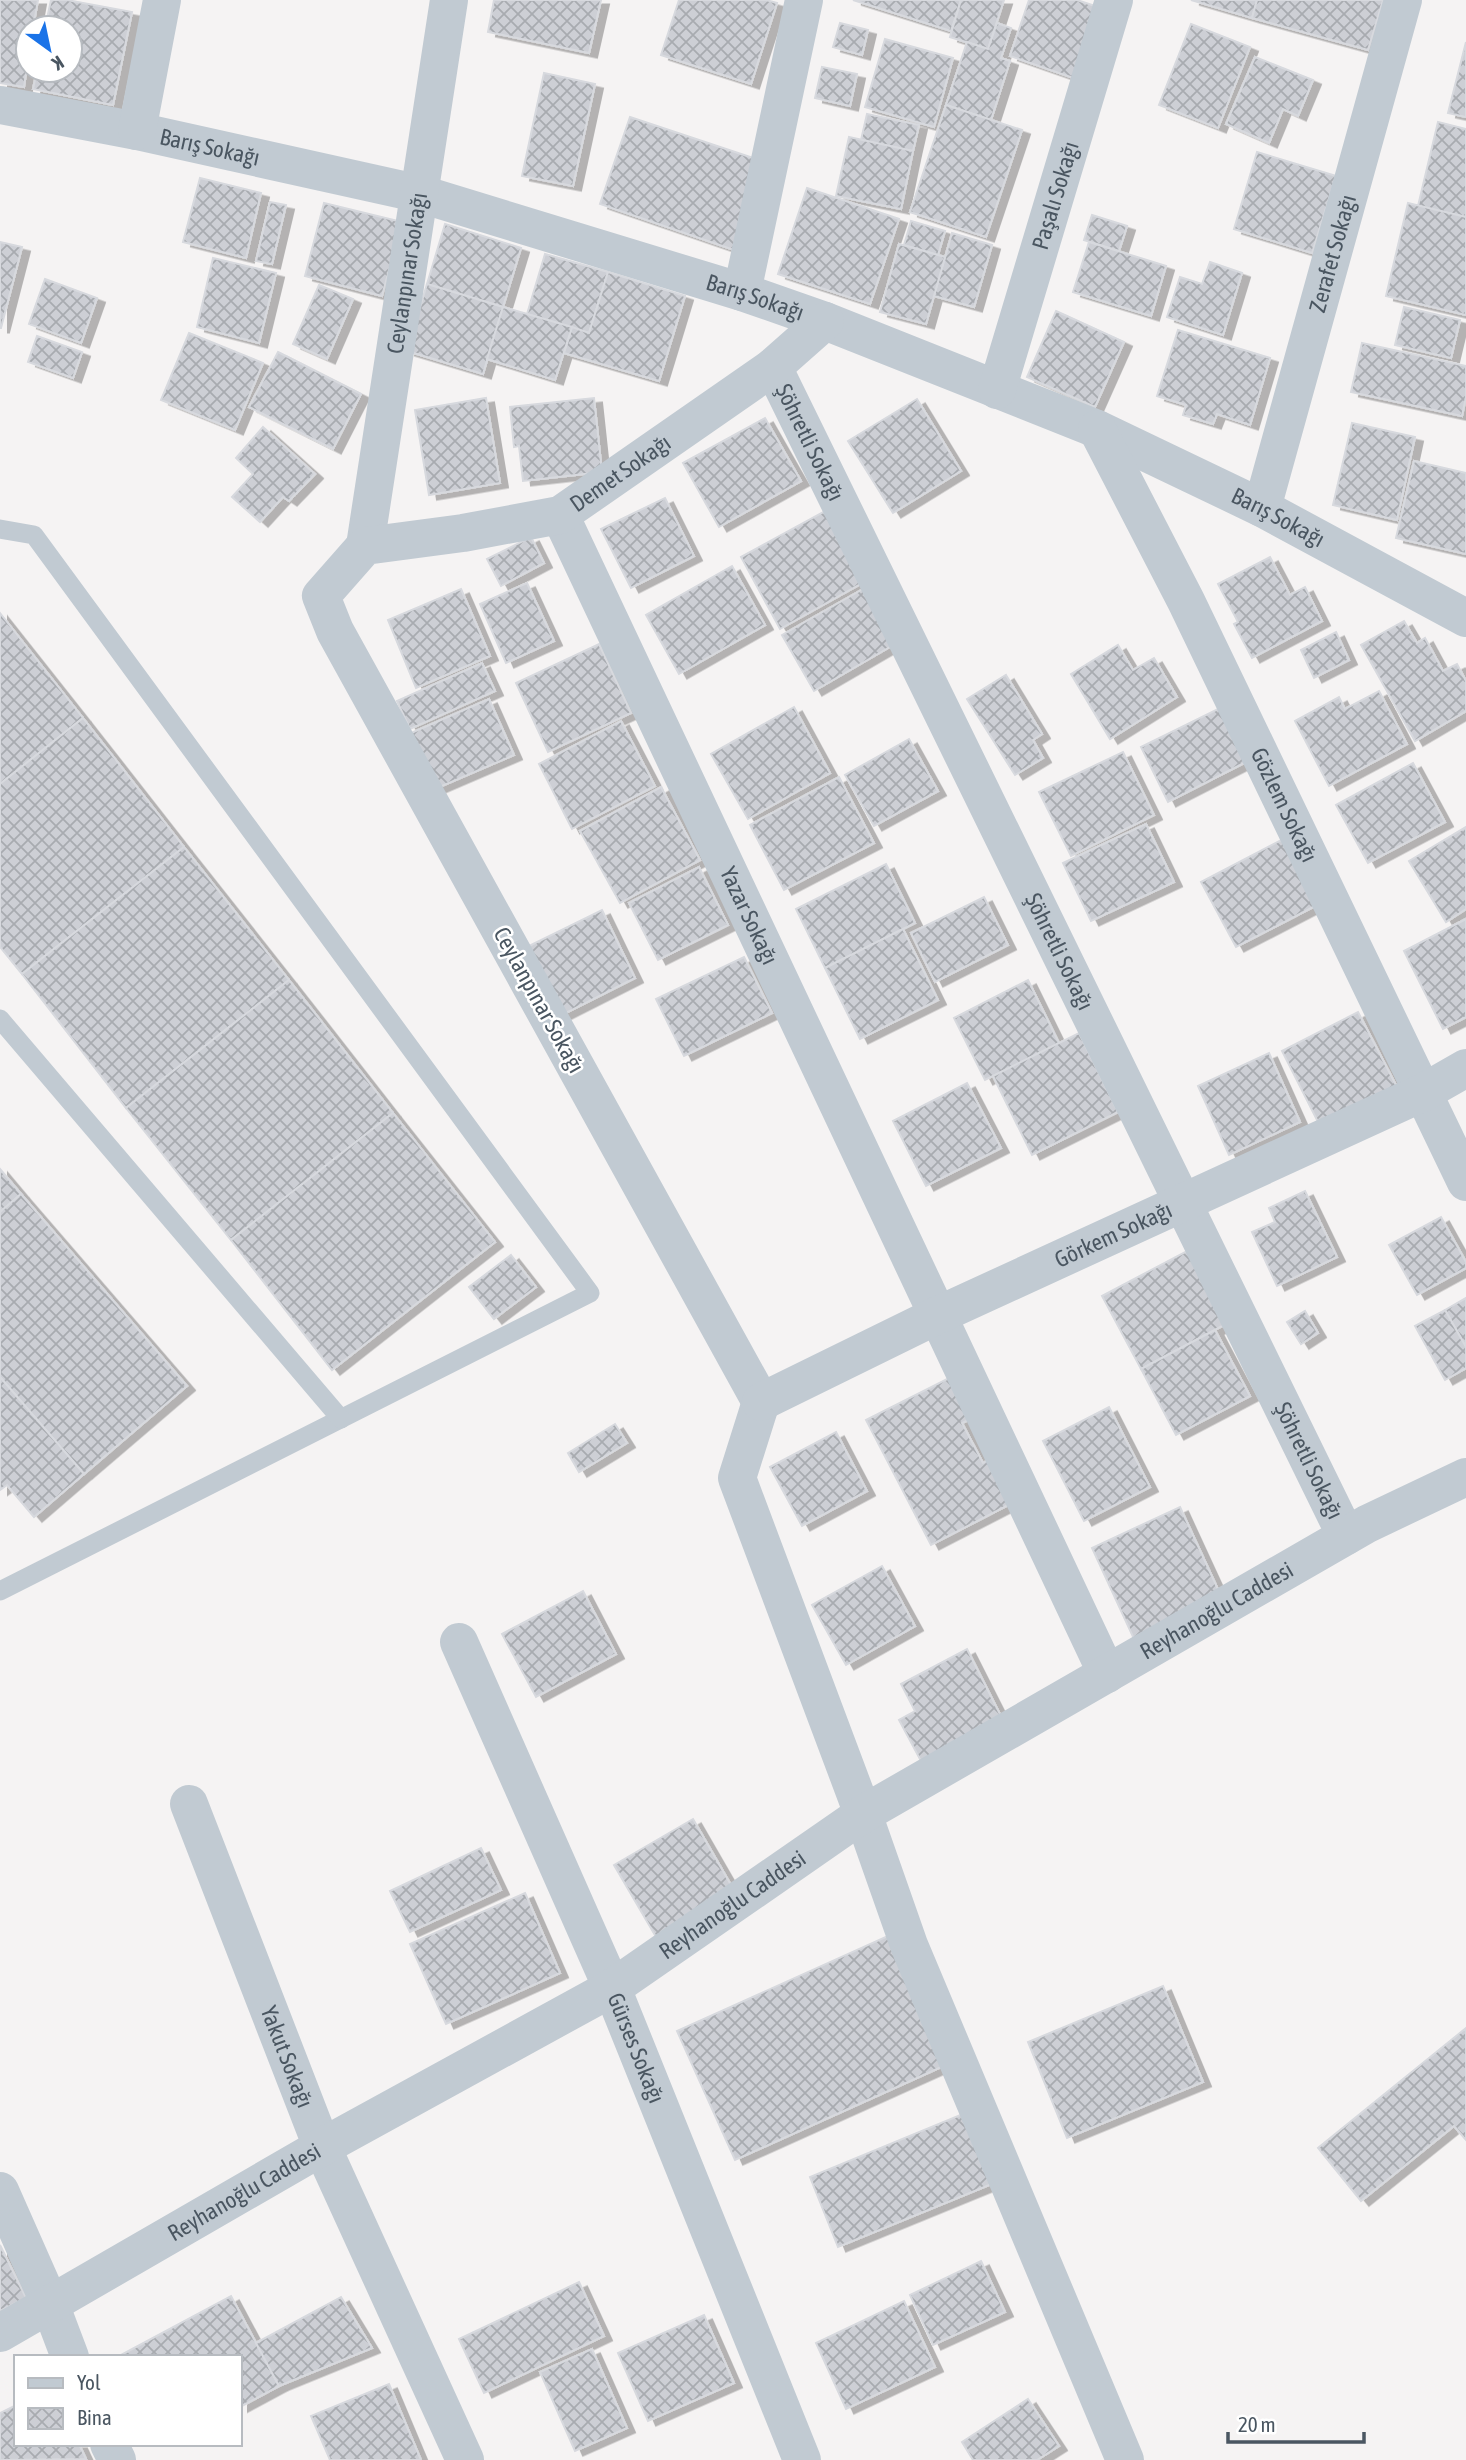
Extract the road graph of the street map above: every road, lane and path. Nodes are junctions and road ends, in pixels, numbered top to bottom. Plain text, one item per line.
1 (162, 0) edge
2 (449, 0) edge
3 (804, 0) edge
4 (1114, 0) edge
5 (1403, 0) edge
6 (0, 105) edge
7 (137, 131) junction
8 (421, 194) junction
9 (742, 292) junction
10 (825, 321) junction
11 (772, 367) junction
12 (997, 390) junction
13 (1097, 429) junction
14 (1262, 508) junction
15 (561, 515) junction
16 (0, 528) edge
17 (365, 546) junction
18 (1466, 618) edge
19 (0, 1019) edge
20 (1466, 1068) edge
21 (1424, 1092) junction
22 (1466, 1182) edge
23 (1181, 1203) junction
24 (936, 1316) junction
25 (761, 1402) junction
26 (341, 1419) junction
27 (1466, 1478) edge
28 (1346, 1536) junction
29 (0, 1591) edge
30 (459, 1642) dead end
31 (1107, 1674) junction
32 (189, 1804) dead end
33 (863, 1814) junction
34 (612, 1988) junction
35 (322, 2147) junction
36 (0, 2191) edge
37 (51, 2304) junction
38 (0, 2333) edge
39 (69, 2355) edge
40 (465, 2460) edge
41 (802, 2460) edge
42 (1125, 2460) edge

1 - 7 street
2 - 8 street, Ceylanpınar Sokağı
3 - 9 street
4 - 12 street, Paşalı Sokağı
5 - 14 street, Zerafet Sokağı
6 - 7 street, Barış Sokağı
7 - 8 street, Barış Sokağı
8 - 9 street, Barış Sokağı
8 - 17 street, Ceylanpınar Sokağı
9 - 10 street, Barış Sokağı
10 - 11 street, Demet Sokağı
10 - 12 street, Barış Sokağı
11 - 15 street, Demet Sokağı
11 - 23 street, Şöhretli Sokağı
12 - 13 street, Barış Sokağı
13 - 14 street, Barış Sokağı
13 - 21 street, Gözlem Sokağı
14 - 18 street, Barış Sokağı
15 - 17 street, Demet Sokağı
15 - 24 street, Yazar Sokağı
16 - 26 lane
17 - 25 street, Ceylanpınar Sokağı
19 - 26 lane
20 - 21 street, Görkem Sokağı
21 - 22 street, Gözlem Sokağı
21 - 23 street, Görkem Sokağı
23 - 24 street, Görkem Sokağı
23 - 28 street, Şöhretli Sokağı
24 - 25 street, Görkem Sokağı
24 - 31 street, Yazar Sokağı
25 - 33 street
26 - 29 lane
27 - 28 street, Reyhanoğlu Caddesi
28 - 31 street, Reyhanoğlu Caddesi
30 - 34 street, Gürses Sokağı
31 - 33 street, Reyhanoğlu Caddesi
32 - 35 street, Yakut Sokağı
33 - 34 street, Reyhanoğlu Caddesi
33 - 42 street
34 - 35 street, Reyhanoğlu Caddesi
34 - 41 street, Gürses Sokağı
35 - 37 street, Reyhanoğlu Caddesi
35 - 40 street, Yakut Sokağı
36 - 37 street
37 - 38 street, Reyhanoğlu Caddesi
37 - 39 street

